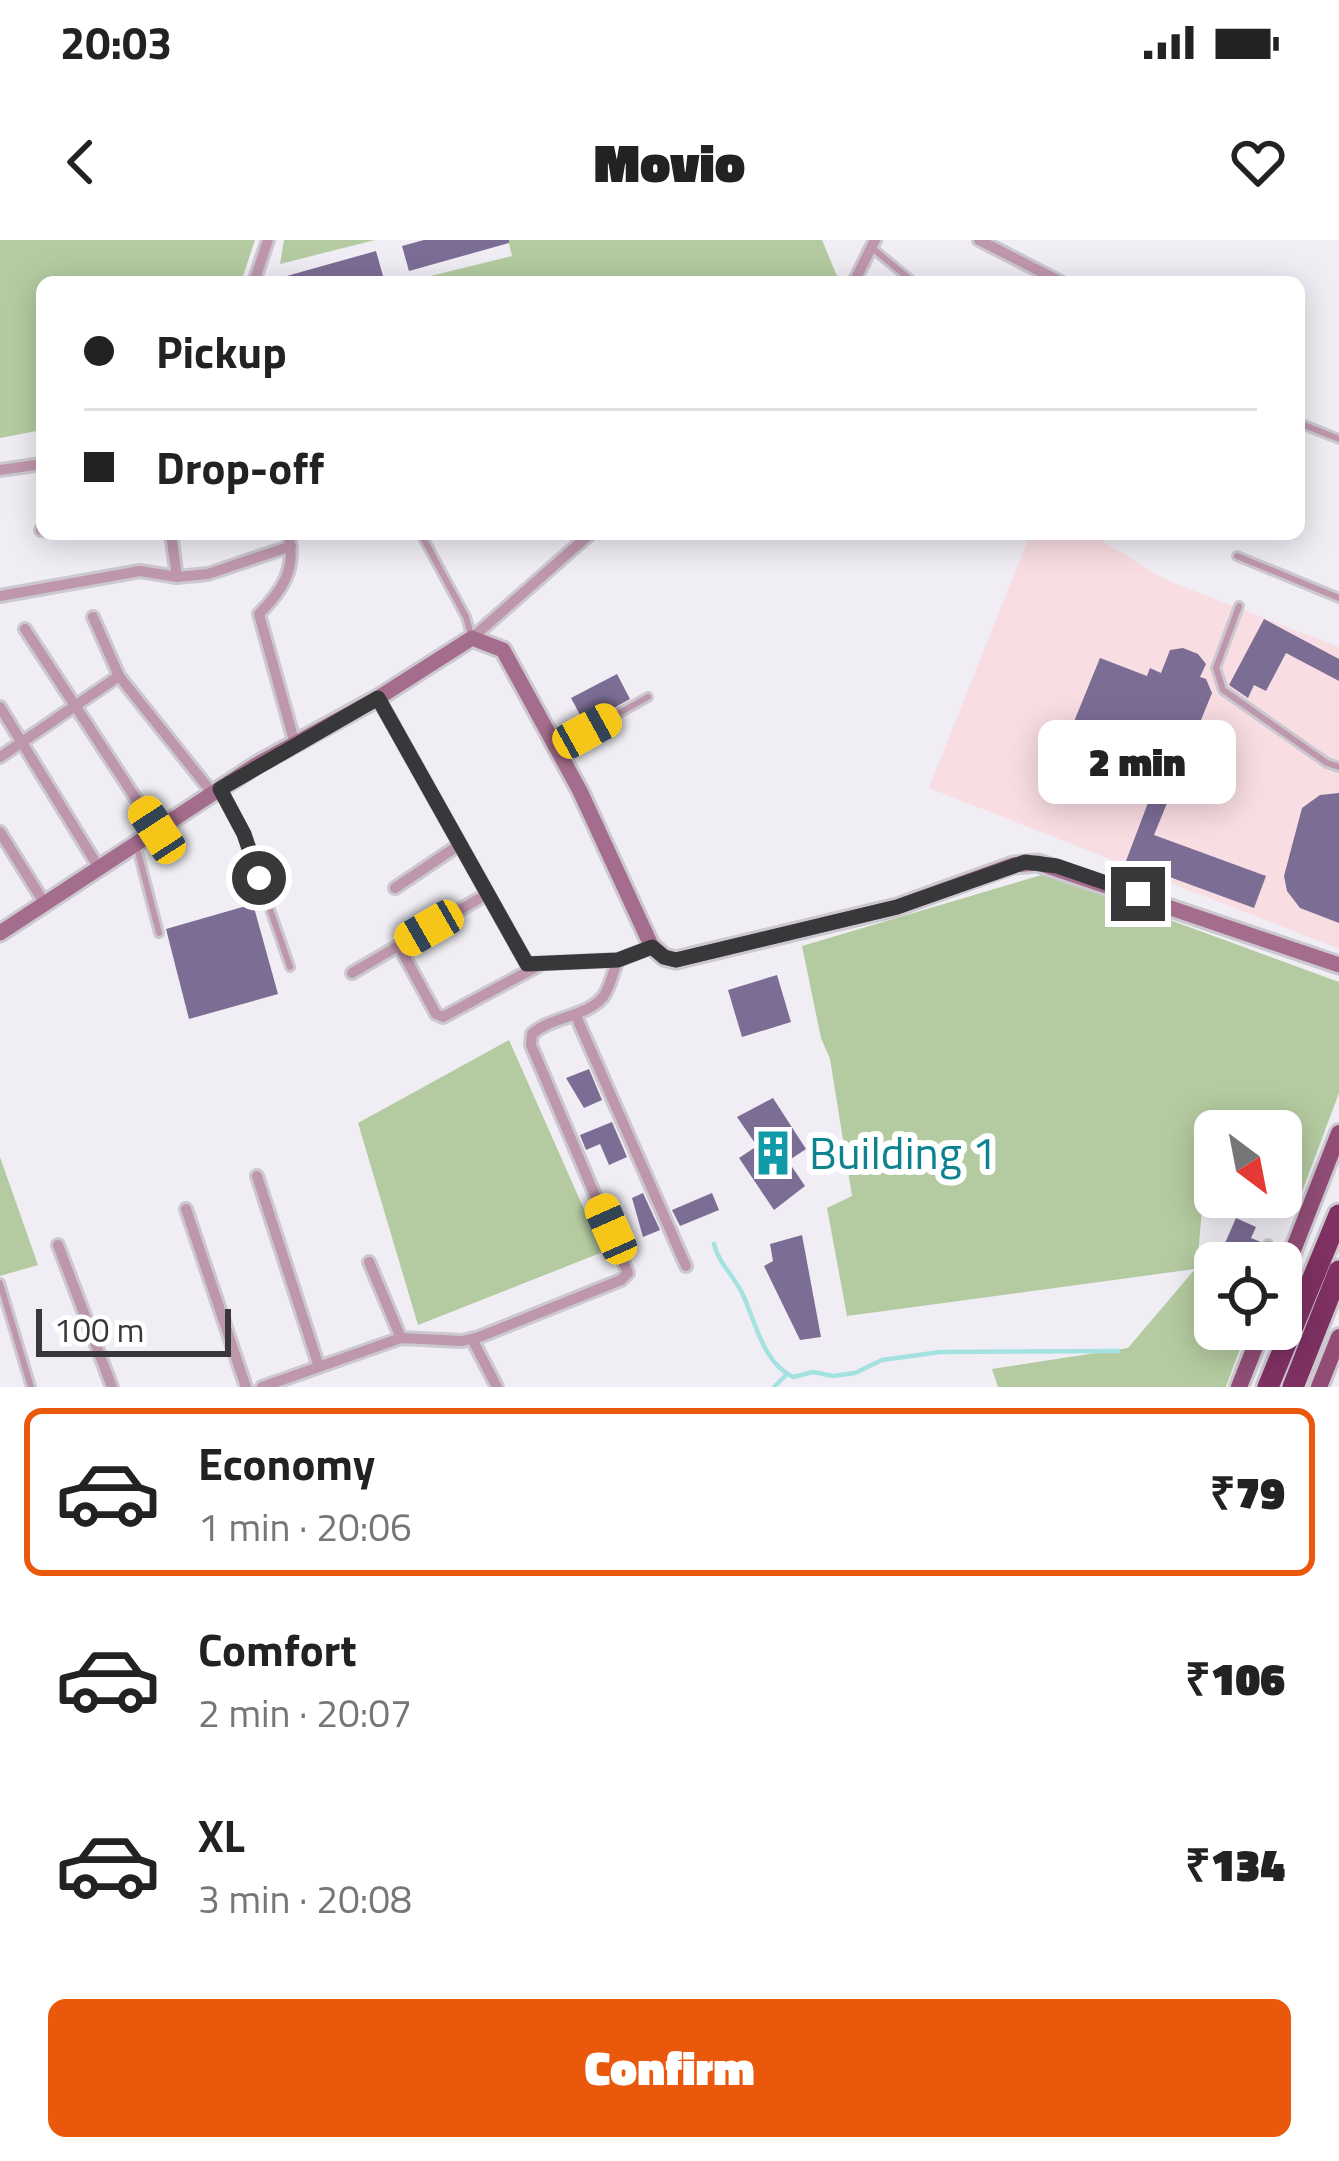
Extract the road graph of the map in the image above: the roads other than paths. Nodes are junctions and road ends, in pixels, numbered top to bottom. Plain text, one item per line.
1 (268, 240) edge
2 (979, 240) edge
3 (873, 244) edge
4 (256, 276) edge
5 (861, 276) edge
6 (908, 276) edge
7 (1049, 276) edge
8 (1305, 425) edge
9 (1339, 439) edge
10 (36, 465) edge
11 (0, 470) edge
12 (171, 540) edge
13 (290, 540) edge
14 (424, 540) edge
15 (583, 540) edge
16 (1237, 556) dead end
17 (177, 577) junction
18 (0, 596) edge
19 (1339, 598) edge
20 (1239, 606) dead end
21 (94, 617) dead end
22 (25, 628) dead end
23 (472, 638) junction
24 (119, 676) junction
25 (648, 697) dead end
26 (378, 698) junction
27 (75, 706) junction
28 (0, 707) edge
29 (22, 742) junction
30 (295, 744) junction
31 (557, 748) junction
32 (0, 757) edge
33 (1339, 767) edge
34 (217, 791) junction
35 (157, 830) junction
36 (0, 832) edge
37 (136, 844) junction
38 (459, 845) junction
39 (100, 868) junction
40 (395, 888) dead end
41 (487, 895) junction
42 (45, 904) junction
43 (0, 933) edge
44 (159, 933) dead end
45 (399, 946) junction
46 (652, 947) junction
47 (618, 960) junction
48 (1339, 965) edge
49 (538, 966) junction
50 (290, 967) dead end
51 (352, 973) dead end
52 (575, 1014) junction
53 (1339, 1133) edge
54 (257, 1176) dead end
55 (186, 1209) dead end
56 (1339, 1215) edge
57 (1296, 1242) edge
58 (58, 1245) dead end
59 (369, 1262) dead end
60 (686, 1266) dead end
61 (1339, 1271) edge
62 (0, 1283) edge
63 (401, 1339) junction
64 (472, 1339) junction
65 (1338, 1345) edge
66 (1254, 1350) edge
67 (319, 1367) junction
68 (31, 1387) edge
69 (112, 1387) edge
70 (246, 1387) edge
71 (262, 1387) edge
72 (497, 1387) edge
73 (1239, 1387) edge
74 (1268, 1387) edge
75 (1293, 1387) edge
76 (1319, 1387) edge

1 - 4 street
2 - 7 street
3 - 5 street
3 - 6 lane
8 - 9 lane
10 - 11 street
12 - 17 street
13 - 17 street
13 - 30 street
14 - 23 lane
15 - 23 street
16 - 19 lane
17 - 18 street
20 - 33 lane
21 - 24 street
22 - 27 street
23 - 26 street
23 - 31 street
24 - 27 street
24 - 34 street
25 - 31 lane
26 - 30 street
26 - 38 street
27 - 29 street
27 - 35 street
28 - 29 street
29 - 32 street
29 - 39 street
30 - 34 street
31 - 46 street
34 - 35 street
34 - 50 lane
35 - 37 street
36 - 42 street
37 - 39 street
37 - 44 lane
38 - 40 street
38 - 41 street
39 - 42 street
41 - 45 street
41 - 49 street
42 - 43 street
45 - 49 street
45 - 51 street
46 - 47 street
46 - 48 street
47 - 49 street
47 - 52 street
52 - 60 street
52 - 64 street
53 - 57 main road
54 - 67 street
55 - 70 street
56 - 74 highway
58 - 69 street
59 - 63 street
61 - 75 highway
62 - 68 lane
63 - 64 street
63 - 67 street
64 - 72 street
65 - 76 main road
66 - 73 main road
67 - 71 street

